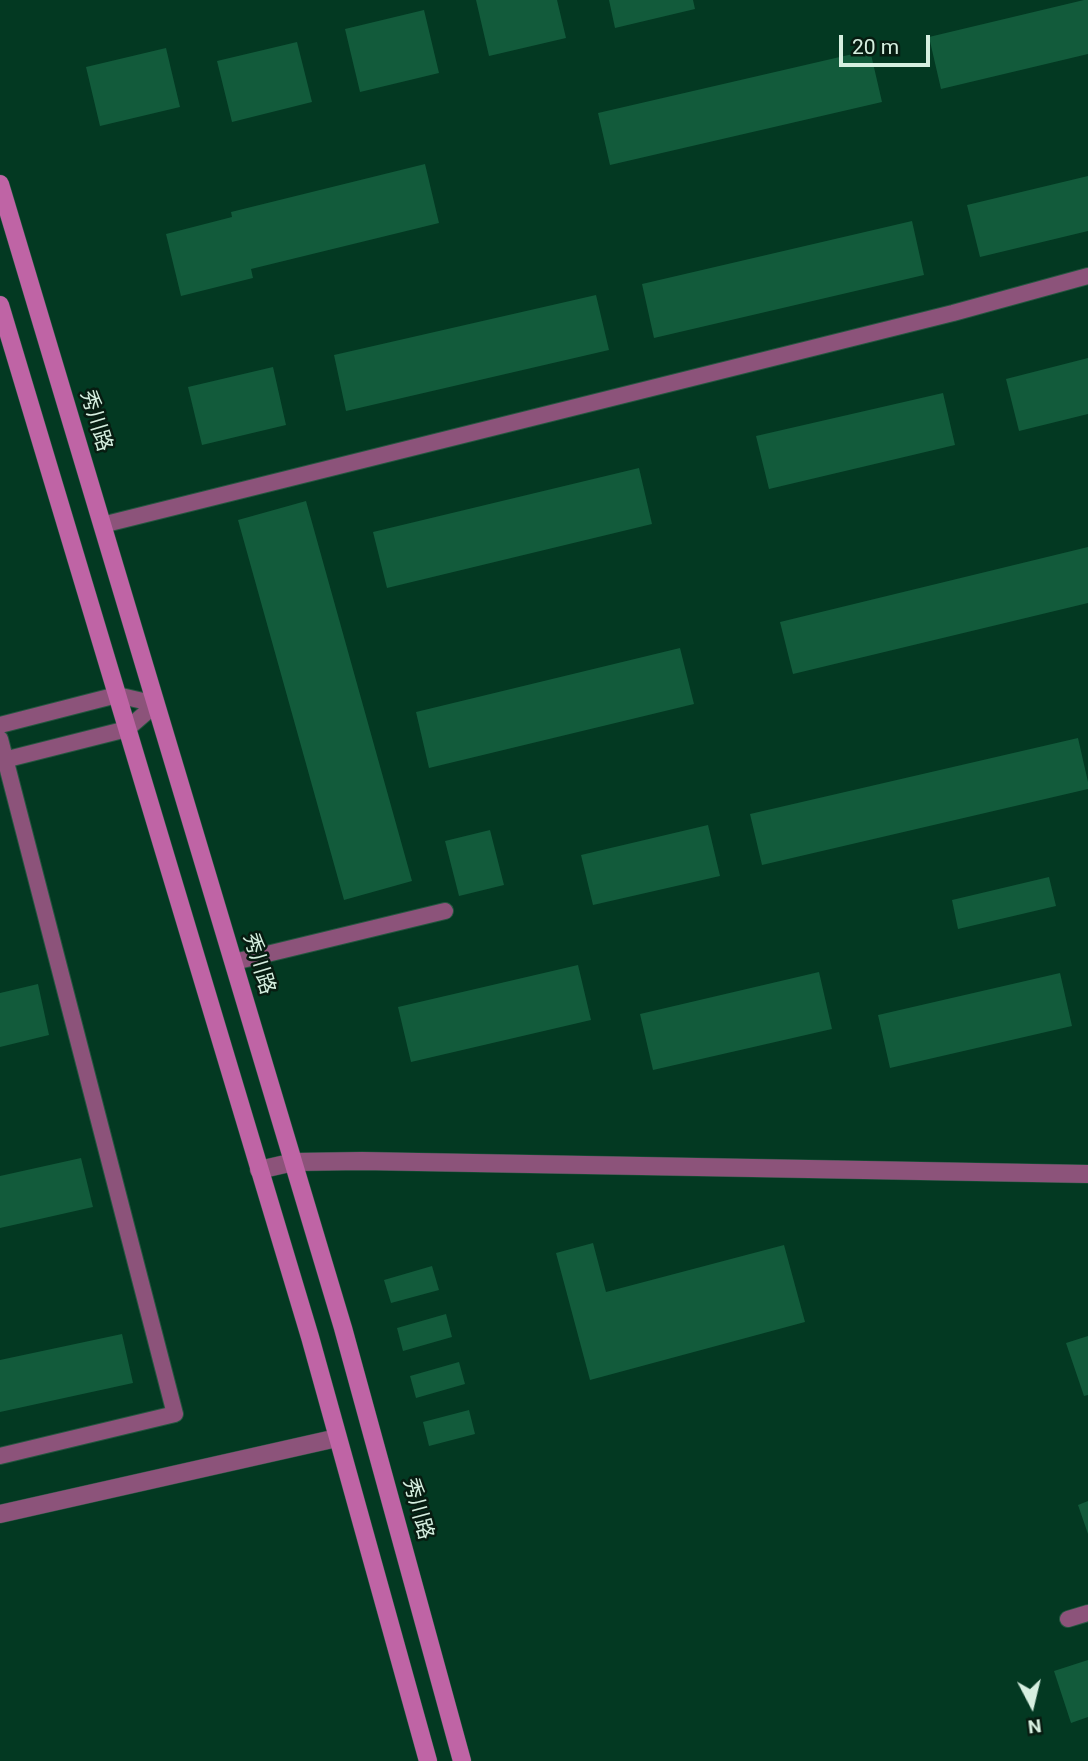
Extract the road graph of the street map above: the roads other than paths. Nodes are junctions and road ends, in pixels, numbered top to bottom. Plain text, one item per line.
1 (0, 184) edge
2 (1088, 276) edge
3 (0, 305) edge
4 (103, 525) junction
5 (117, 695) junction
6 (156, 704) junction
7 (0, 725) edge
8 (127, 729) junction
9 (0, 739) edge
10 (3, 761) edge
11 (445, 911) dead end
12 (233, 962) junction
13 (294, 1162) junction
14 (259, 1170) junction
15 (1088, 1174) edge
16 (337, 1438) junction
17 (0, 1456) edge
18 (0, 1514) edge
19 (1088, 1613) edge
20 (1068, 1619) dead end
21 (428, 1761) edge
22 (462, 1761) edge

1 - 4 main road, 秀川路
2 - 4 lane
3 - 5 main road
4 - 6 main road, 秀川路
5 - 6 lane
5 - 7 lane
5 - 8 main road
6 - 8 lane
6 - 12 main road, 秀川路
8 - 10 lane
8 - 14 main road
9 - 10 lane
10 - 17 lane
11 - 12 lane
12 - 13 main road, 秀川路
13 - 14 street
13 - 15 street
13 - 22 main road, 秀川路
14 - 16 main road
16 - 18 street
16 - 21 main road
19 - 20 lane

